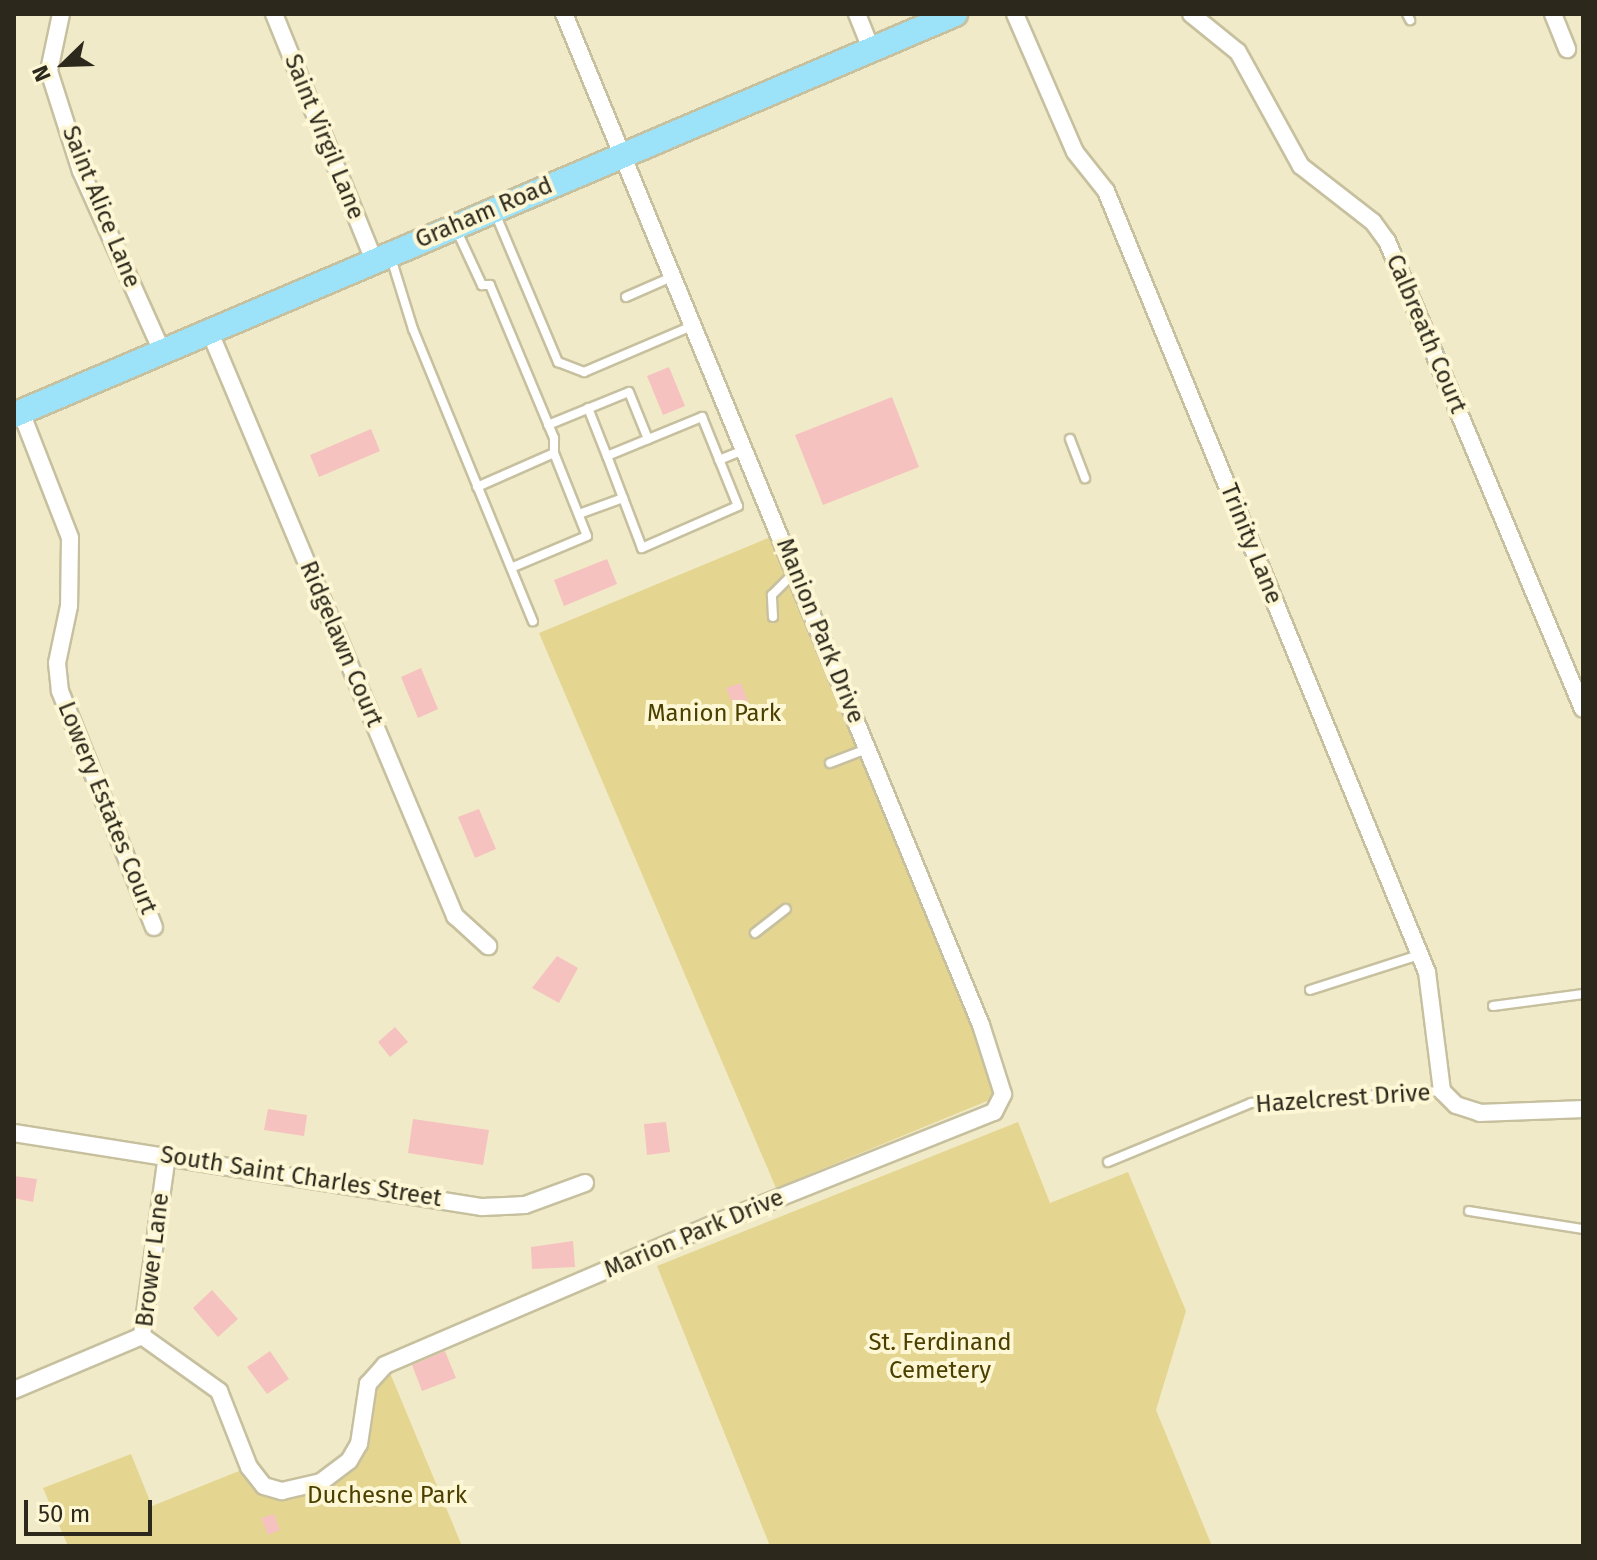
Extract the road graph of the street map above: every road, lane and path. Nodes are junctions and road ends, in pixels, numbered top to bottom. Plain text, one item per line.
1 (61, 14) edge
2 (274, 14) edge
3 (564, 14) edge
4 (857, 14) edge
5 (955, 14) edge
6 (1015, 14) edge
7 (1191, 14) edge
8 (1553, 14) edge
9 (871, 48) junction
10 (1567, 49) dead end
11 (624, 152) junction
12 (493, 209) junction
13 (454, 226) junction
14 (382, 257) junction
15 (675, 276) junction
16 (626, 297) dead end
17 (695, 325) junction
18 (209, 330) junction
19 (162, 351) junction
20 (588, 408) junction
21 (18, 414) edge
22 (548, 425) junction
23 (648, 439) junction
24 (1070, 439) dead end
25 (745, 449) junction
26 (554, 453) junction
27 (607, 456) junction
28 (719, 460) junction
29 (1085, 478) dead end
30 (477, 487) junction
31 (623, 498) junction
32 (579, 514) junction
33 (511, 568) junction
34 (795, 571) junction
35 (773, 617) dead end
36 (533, 621) dead end
37 (1583, 709) edge
38 (868, 748) junction
39 (830, 763) dead end
40 (786, 909) dead end
41 (154, 927) dead end
42 (755, 933) dead end
43 (488, 946) dead end
44 (1420, 955) junction
45 (1310, 990) dead end
46 (1583, 994) edge
47 (1493, 1006) dead end
48 (1442, 1091) junction
49 (1583, 1109) edge
50 (994, 1112) joint
51 (14, 1133) edge
52 (167, 1155) junction
53 (1108, 1162) dead end
54 (585, 1183) dead end
55 (1469, 1211) dead end
56 (1583, 1229) edge
57 (142, 1336) junction
58 (396, 1360) joint
59 (14, 1390) edge

1 - 19 street, Saint Alice Lane
2 - 14 street, Saint Virgil Lane
3 - 11 street, Manion Park Drive
4 - 9 street
5 - 9 main road, Graham Road
6 - 44 street, Trinity Lane
7 - 37 street, Calbreath Court
8 - 10 street
9 - 11 main road, Graham Road
11 - 12 main road, Graham Road
11 - 15 street, Manion Park Drive
12 - 13 main road, Graham Road
12 - 17 lane
13 - 14 main road, Graham Road
13 - 22 lane
14 - 18 main road, Graham Road
14 - 30 lane
15 - 16 lane
15 - 17 street, Manion Park Drive
17 - 25 street, Manion Park Drive
18 - 19 main road, Graham Road
18 - 43 street, Ridgelawn Court
19 - 21 main road, Graham Road
20 - 22 lane
20 - 23 lane
20 - 27 lane
21 - 41 street, Lowery Estates Court
22 - 26 lane
23 - 27 lane
23 - 28 lane
24 - 29 lane
25 - 28 lane
25 - 34 street, Manion Park Drive
26 - 30 lane
26 - 32 lane
27 - 31 lane
28 - 31 lane
30 - 33 lane
31 - 32 lane
32 - 33 lane
33 - 36 lane
34 - 35 lane
34 - 38 street, Manion Park Drive
38 - 39 lane
38 - 50 street, Manion Park Drive
40 - 42 lane
44 - 45 lane
44 - 48 street, Trinity Lane
46 - 47 lane
48 - 49 street, Hazelcrest Drive
48 - 53 lane, Hazelcrest Drive
50 - 58 street, Marion Park Drive
51 - 52 street, South Saint Charles Street
52 - 54 street, South Saint Charles Street
52 - 57 street, Brower Lane
55 - 56 lane
57 - 58 street, Brower Lane
57 - 59 street

